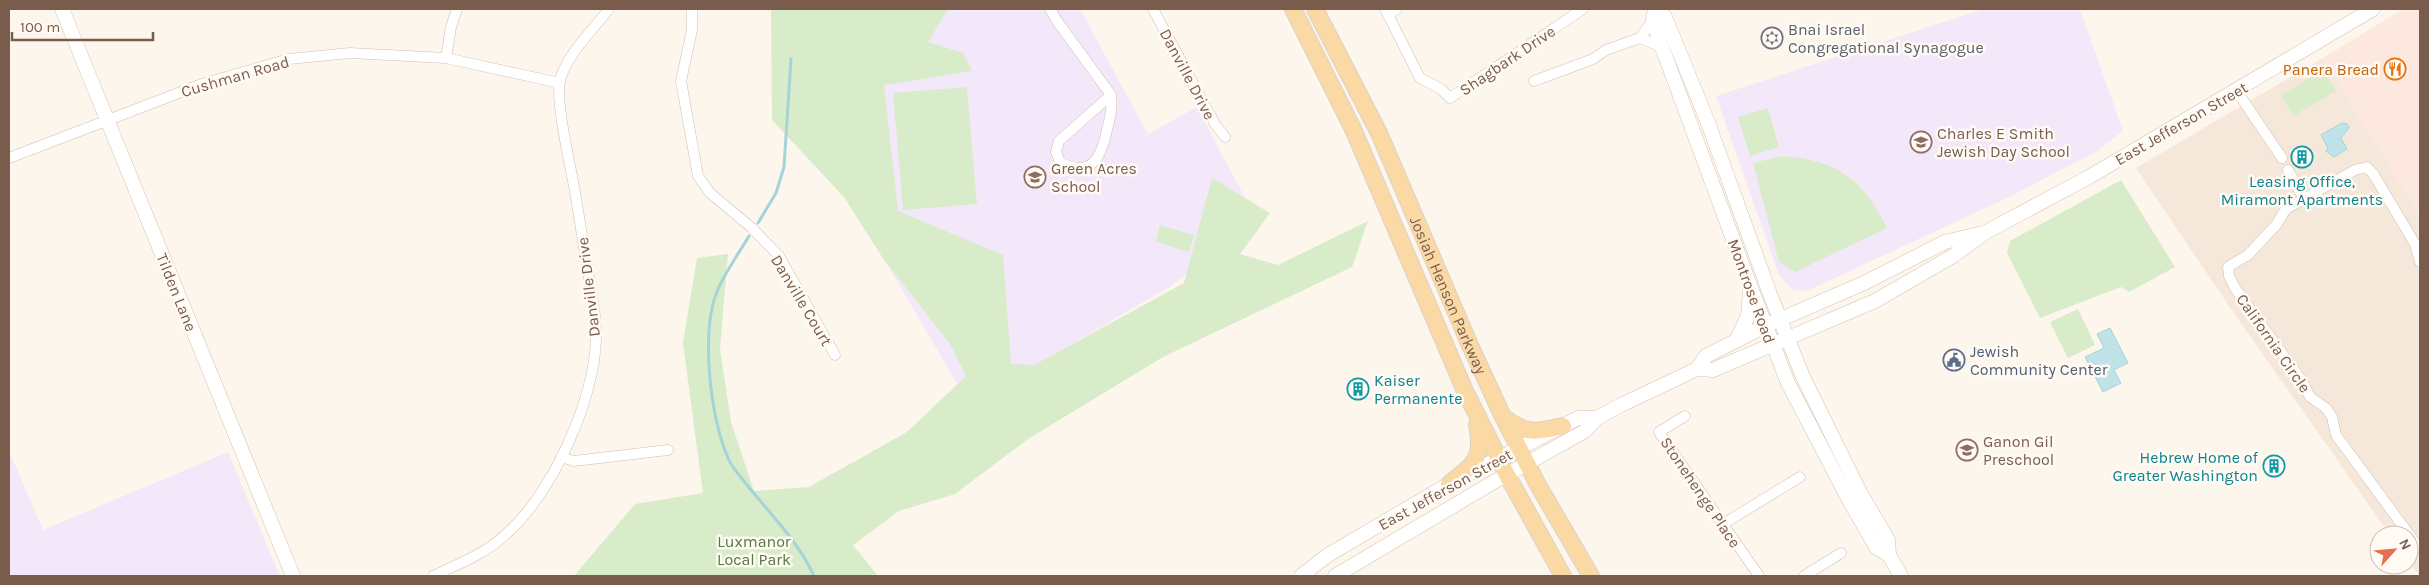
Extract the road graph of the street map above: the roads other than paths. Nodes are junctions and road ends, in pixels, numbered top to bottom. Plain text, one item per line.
1 (62, 9) edge
2 (457, 9) edge
3 (609, 9) edge
4 (692, 9) edge
5 (1050, 9) edge
6 (1153, 9) edge
7 (1293, 9) edge
8 (1315, 9) edge
9 (1397, 9) edge
10 (1584, 9) edge
11 (2373, 9) edge
12 (1386, 12) edge
13 (1655, 13) edge
14 (1640, 38) junction
15 (1662, 47) junction
16 (446, 58) junction
17 (1534, 81) dead end
18 (560, 83) junction
19 (2236, 90) junction
20 (1111, 95) junction
21 (107, 118) junction
22 (1225, 137) dead end
23 (9, 158) edge
24 (2282, 158) dead end
25 (2288, 170) dead end
26 (2303, 197) junction
27 (1986, 232) junction
28 (1401, 244) junction
29 (2420, 262) edge
30 (1751, 288) junction
31 (1458, 318) junction
32 (1780, 320) junction
33 (1765, 326) junction
34 (1787, 338) junction
35 (1736, 341) junction
36 (1772, 344) junction
37 (835, 355) dead end
38 (1696, 369) junction
39 (1474, 409) junction
40 (1685, 416) dead end
41 (1503, 417) junction
42 (1597, 418) junction
43 (1563, 426) junction
44 (1519, 448) junction
45 (668, 450) dead end
46 (561, 457) junction
47 (1498, 458) junction
48 (1527, 463) junction
49 (1507, 474) junction
50 (1800, 477) dead end
51 (1449, 484) junction
52 (1723, 524) junction
53 (1348, 543) junction
54 (2420, 547) edge
55 (1841, 553) dead end
56 (1889, 555) junction
57 (1363, 560) junction
58 (293, 576) edge
59 (433, 576) edge
60 (1302, 576) edge
61 (1335, 576) edge
62 (1563, 576) edge
63 (1592, 576) edge
64 (1759, 576) edge
65 (1804, 576) edge
66 (1901, 576) edge

1 - 21 street, Tilden Lane
2 - 16 street
3 - 18 street, Danville Drive
4 - 37 street, Danville Court
5 - 20 street
6 - 22 street, Danville Drive
7 - 28 main road, Josiah Henson Parkway
8 - 31 main road, Josiah Henson Parkway
9 - 12 street
10 - 12 street, Shagbark Drive
11 - 19 street, East Jefferson Street
13 - 14 street
13 - 15 street, Montrose Road
13 - 32 street, Montrose Road
14 - 15 street
14 - 17 street
15 - 30 street, Montrose Road
16 - 18 street, Cushman Road
16 - 21 street, Cushman Road
18 - 46 street, Danville Drive
19 - 24 street
19 - 27 street, East Jefferson Street
20 - 20 street
21 - 23 street, Cushman Road
21 - 58 street, Tilden Lane
25 - 26 street
26 - 29 street, California Circle
26 - 54 street, California Circle
27 - 32 street, East Jefferson Street
27 - 34 street, East Jefferson Street
28 - 31 main road
28 - 39 main road, Josiah Henson Parkway
30 - 33 street, Montrose Road
30 - 35 street
31 - 41 main road, Josiah Henson Parkway
32 - 33 street, East Jefferson Street
32 - 34 street, Montrose Road
33 - 35 street, East Jefferson Street
33 - 36 street, Montrose Road
34 - 36 street, East Jefferson Street
34 - 56 street, Montrose Road
35 - 38 street, East Jefferson Street
36 - 38 street, East Jefferson Street
36 - 56 street, Montrose Road
38 - 42 street, East Jefferson Street
39 - 47 main road, Josiah Henson Parkway
39 - 51 main road
40 - 52 street, Stonehenge Place
41 - 43 main road
41 - 44 main road, Josiah Henson Parkway
42 - 43 street, East Jefferson Street
42 - 48 street, East Jefferson Street
43 - 44 street, East Jefferson Street
44 - 47 street, East Jefferson Street
44 - 48 main road, Josiah Henson Parkway
45 - 46 street
46 - 59 street, Danville Drive
47 - 49 main road, Josiah Henson Parkway
47 - 51 street, East Jefferson Street
48 - 49 street, East Jefferson Street
48 - 63 main road, Josiah Henson Parkway
49 - 57 street, East Jefferson Street
49 - 62 main road, Josiah Henson Parkway
50 - 52 street
51 - 53 street, East Jefferson Street
52 - 64 street, Stonehenge Place
53 - 57 street
53 - 60 street, East Jefferson Street
55 - 65 street
56 - 66 street, Montrose Road
57 - 61 street, East Jefferson Street

